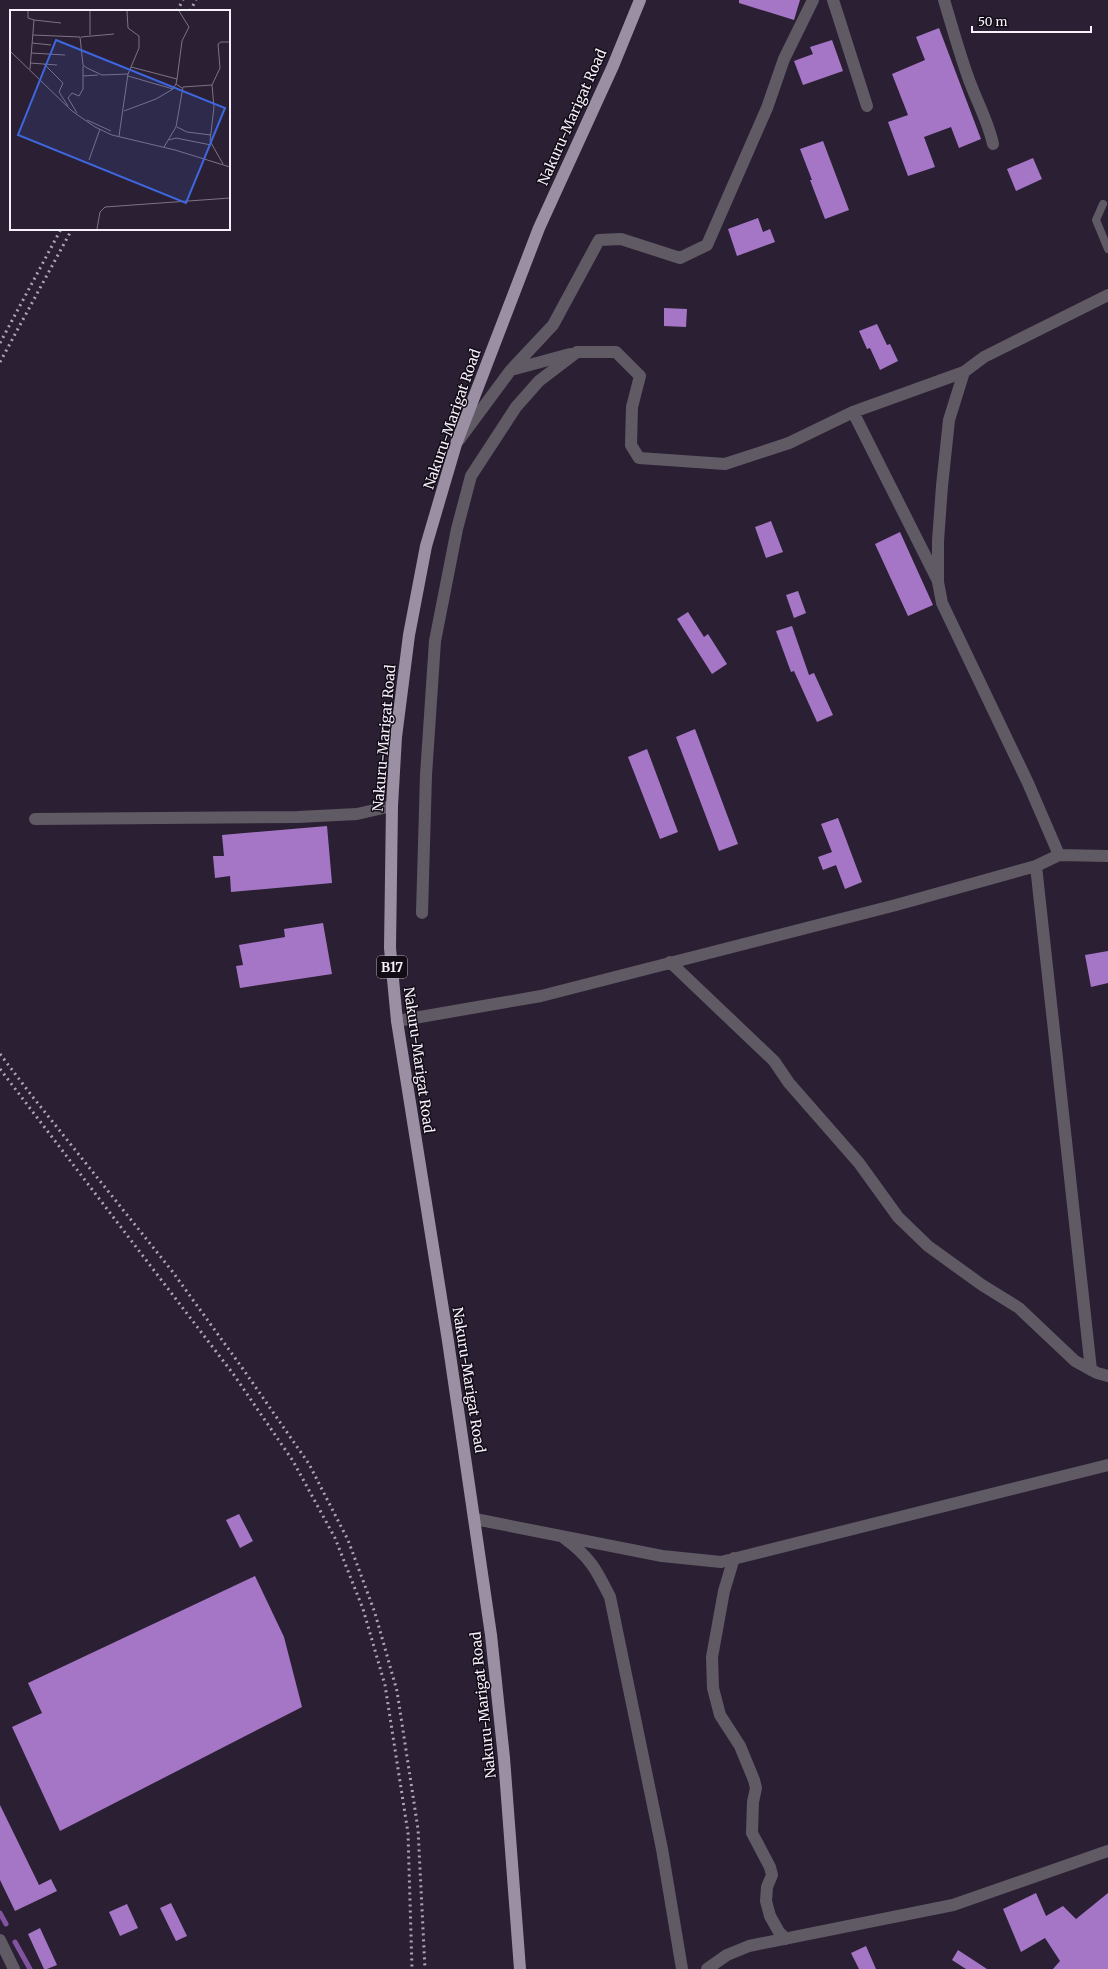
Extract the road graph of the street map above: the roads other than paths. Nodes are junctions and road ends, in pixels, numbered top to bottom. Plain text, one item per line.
1 (640, 0) edge
2 (813, 0) edge
3 (834, 0) edge
4 (944, 0) edge
5 (867, 106) dead end
6 (993, 144) dead end
7 (1103, 204) dead end
8 (1108, 249) edge
9 (1108, 295) edge
10 (577, 352) junction
11 (510, 370) junction
12 (964, 372) junction
13 (853, 412) junction
14 (456, 444) junction
15 (938, 582) junction
16 (392, 806) junction
17 (34, 820) dead end
18 (1059, 855) junction
19 (1108, 856) edge
20 (1036, 866) junction
21 (422, 913) dead end
22 (670, 962) junction
23 (397, 1021) junction
24 (1091, 1370) junction
25 (1108, 1376) edge
26 (1108, 1465) edge
27 (475, 1519) junction
28 (562, 1536) junction
29 (734, 1558) junction
30 (1108, 1851) edge
31 (0, 1940) edge
32 (786, 1940) junction
33 (14, 1969) edge
34 (520, 1969) edge
35 (682, 1969) edge
36 (707, 1969) edge

1 - 14 main road, Nakuru-Marigat Road / B17
2 - 11 street
3 - 5 street
4 - 6 street
7 - 8 lane
9 - 12 street
10 - 11 street
10 - 13 street
10 - 21 street
11 - 14 street
12 - 13 street
12 - 15 street
13 - 15 street
14 - 16 main road, Nakuru-Marigat Road / B17
15 - 18 street
16 - 17 street
16 - 23 main road, Nakuru-Marigat Road / B17
18 - 19 street
18 - 20 street
20 - 22 street
20 - 24 street
22 - 23 street
22 - 24 street
23 - 27 main road, Nakuru-Marigat Road / B17
24 - 25 street
26 - 29 street
27 - 28 street
27 - 34 main road, Nakuru-Marigat Road / B17
28 - 29 street
28 - 35 street
29 - 32 street
30 - 32 street
31 - 33 street
32 - 36 street

